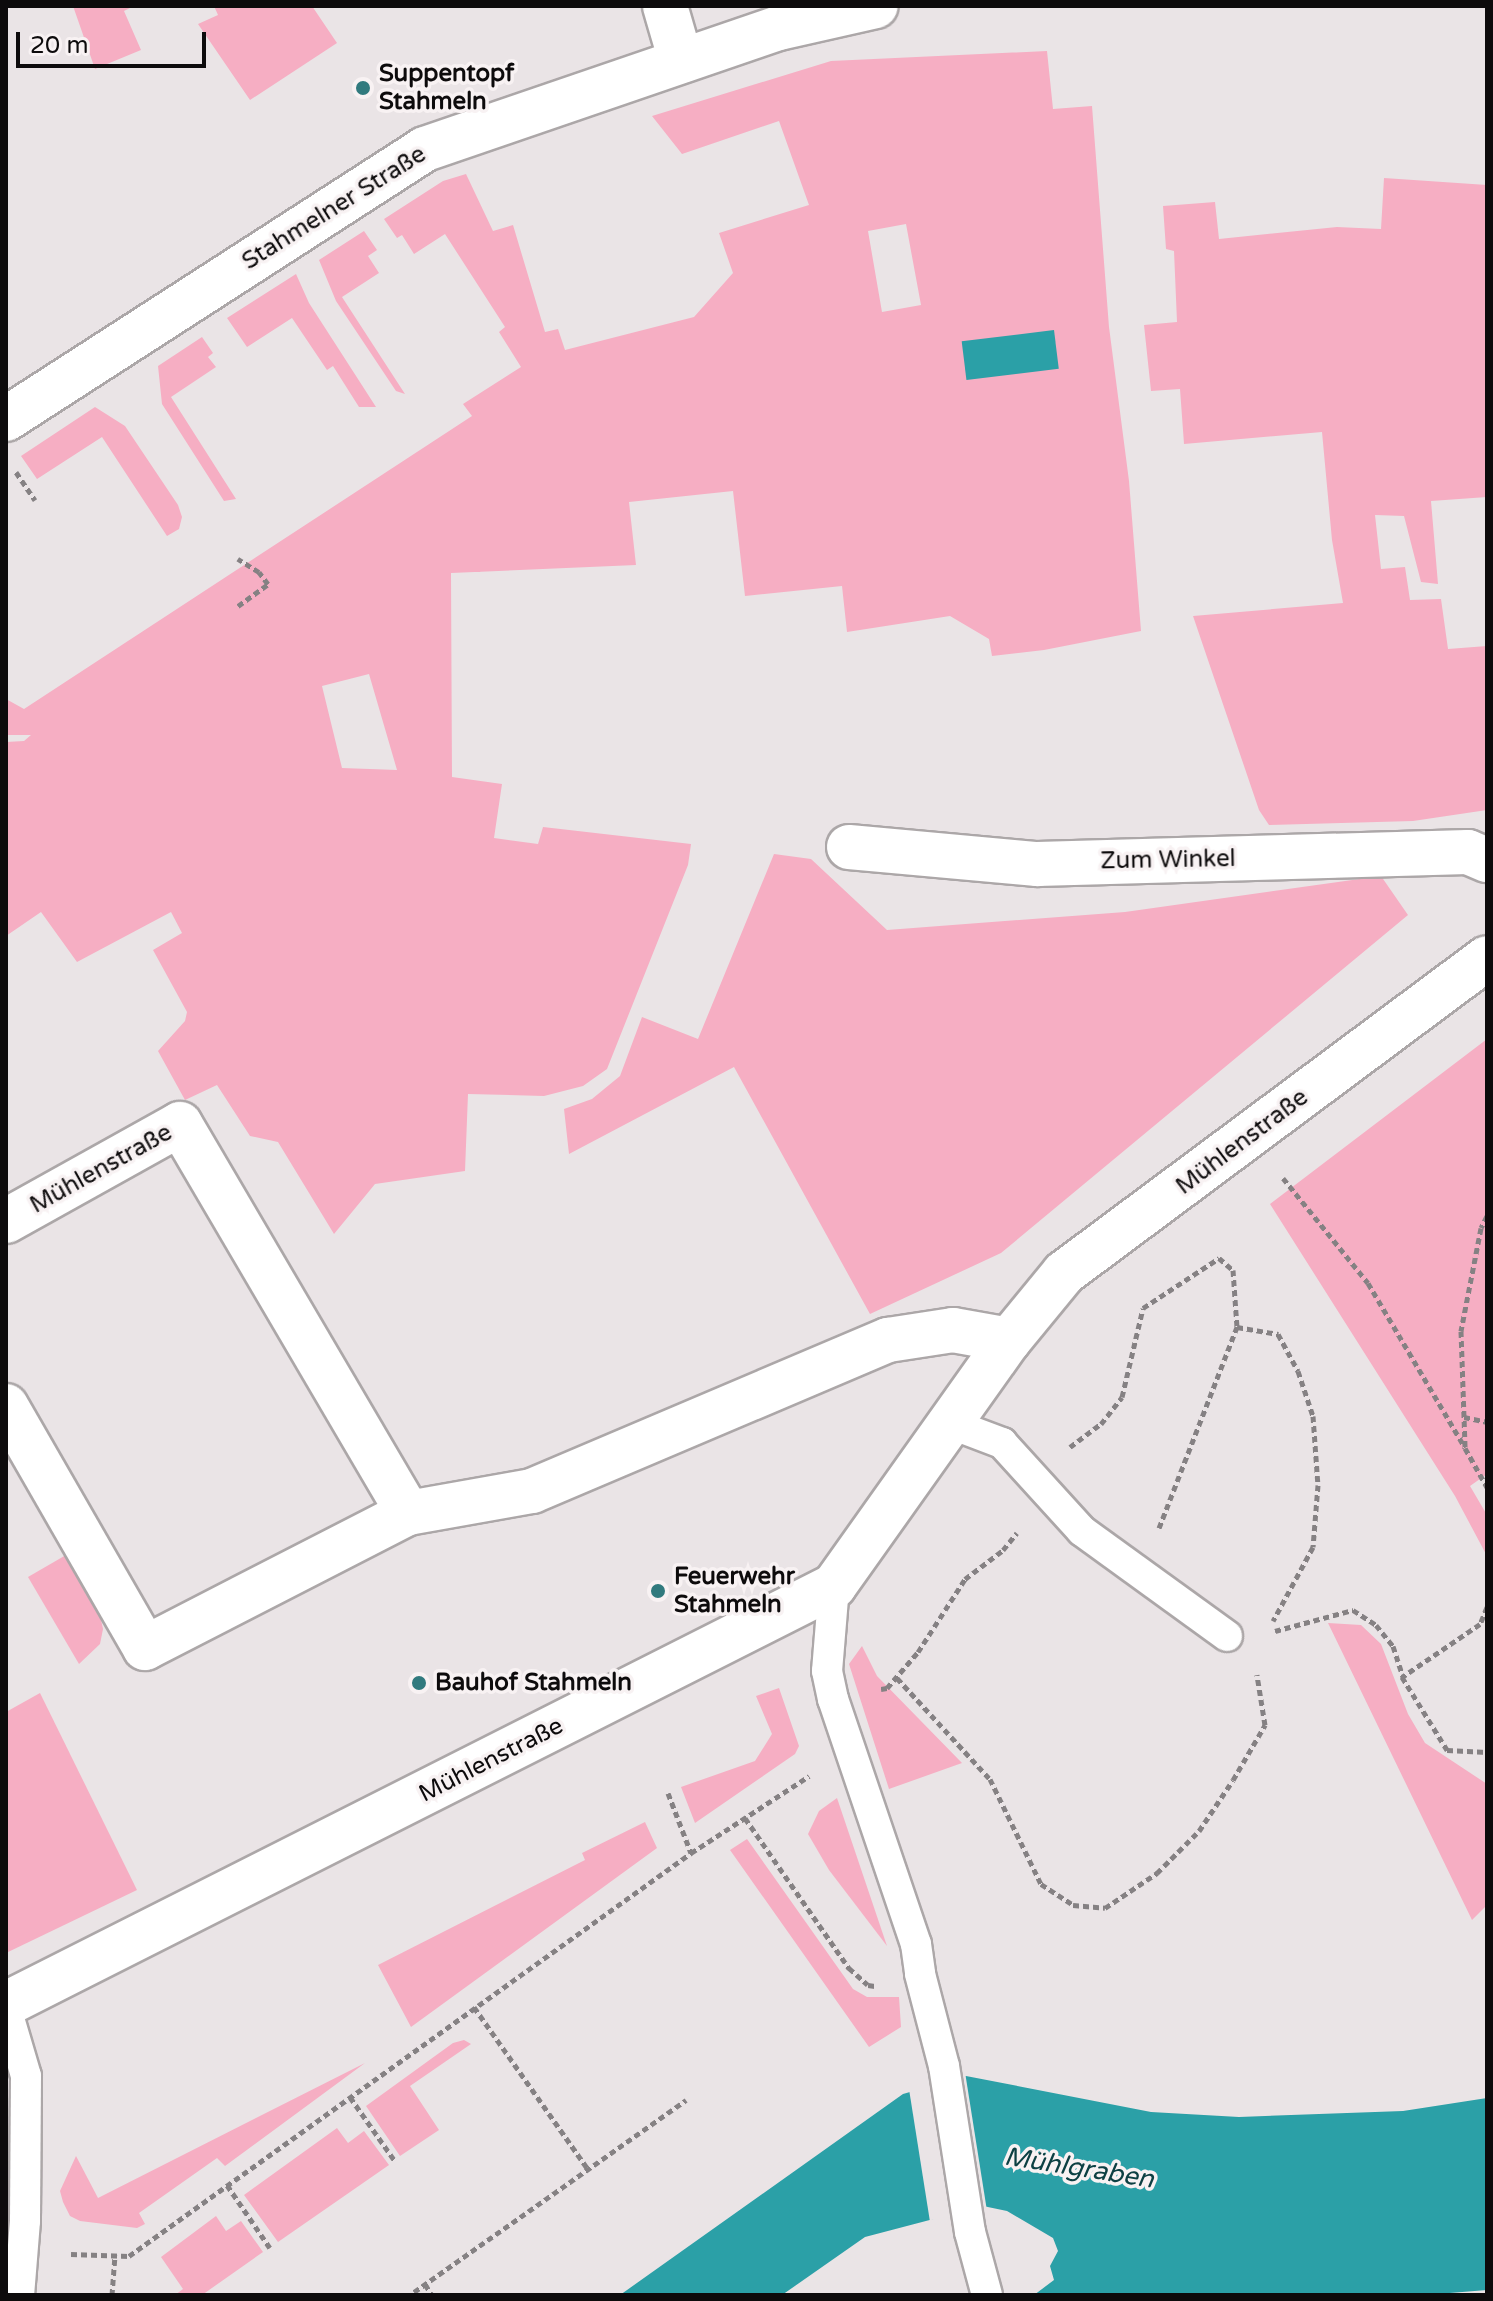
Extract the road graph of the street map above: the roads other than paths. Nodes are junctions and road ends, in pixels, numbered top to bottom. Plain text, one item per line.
1 (665, 6) edge
2 (876, 6) edge
3 (681, 61) junction
4 (6, 419) edge
5 (849, 847) dead end
6 (1487, 860) edge
7 (1487, 958) edge
8 (6, 1221) edge
9 (1009, 1340) junction
10 (6, 1406) edge
11 (949, 1423) junction
12 (408, 1513) junction
13 (834, 1586) junction
14 (1227, 1636) dead end
15 (6, 2006) edge
16 (19, 2295) edge
17 (987, 2295) edge

1 - 3 street
2 - 3 street, Stahmelner Straße
3 - 4 street, Stahmelner Straße
5 - 6 street, Zum Winkel
7 - 9 street, Mühlenstraße
8 - 12 street, Mühlenstraße
9 - 11 street, Mühlenstraße
9 - 12 street
10 - 12 street
11 - 13 street, Mühlenstraße
11 - 14 lane
13 - 15 street, Mühlenstraße
13 - 17 lane
15 - 16 lane

